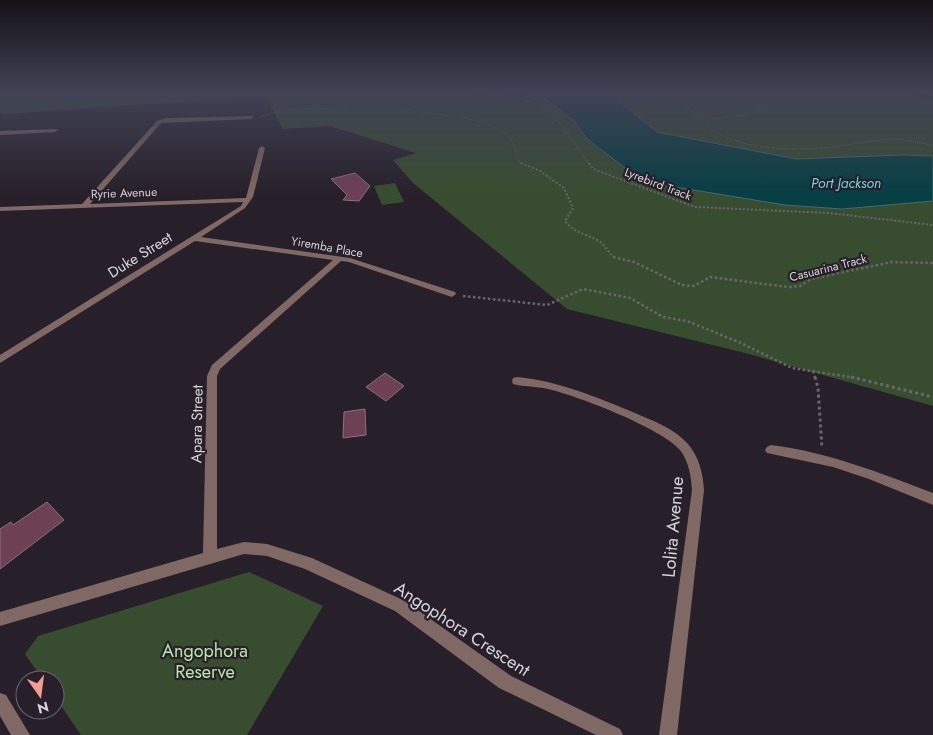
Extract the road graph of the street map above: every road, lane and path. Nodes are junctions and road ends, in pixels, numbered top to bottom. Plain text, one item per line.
1 (155, 126) edge
2 (494, 126) edge
3 (562, 126) edge
4 (709, 126) edge
5 (55, 130) dead end
6 (0, 133) edge
7 (10, 133) junction
8 (0, 139) edge
9 (732, 140) junction
10 (726, 144) dead end
11 (933, 145) edge
12 (262, 148) dead end
13 (248, 200) junction
14 (84, 206) junction
15 (0, 209) edge
16 (933, 225) edge
17 (193, 238) junction
18 (340, 258) junction
19 (933, 263) edge
20 (452, 294) joint
21 (0, 360) edge
22 (813, 371) junction
23 (517, 381) dead end
24 (933, 397) edge
25 (771, 450) dead end
26 (823, 459) junction
27 (933, 499) edge
28 (210, 557) junction
29 (0, 619) edge
30 (0, 702) edge
31 (21, 735) edge
32 (614, 735) edge
33 (668, 735) edge

1 - 14 street
2 - 19 path, Casuarina Track
3 - 16 path, Lyrebird Track
4 - 9 path
5 - 7 street
6 - 7 street
7 - 8 street
9 - 10 path
9 - 11 path
12 - 13 street
13 - 14 street, Ryrie Avenue
13 - 17 street, Duke Street
14 - 15 street, Ryrie Avenue
17 - 18 street, Yiremba Place
17 - 21 street, Duke Street
18 - 20 street, Yiremba Place
18 - 28 street, Apara Street
20 - 22 path
22 - 24 path
22 - 26 path
23 - 33 street, Lolita Avenue
25 - 26 street
26 - 27 street
28 - 29 street, Angophora Crescent
28 - 32 street, Angophora Crescent
30 - 31 street

